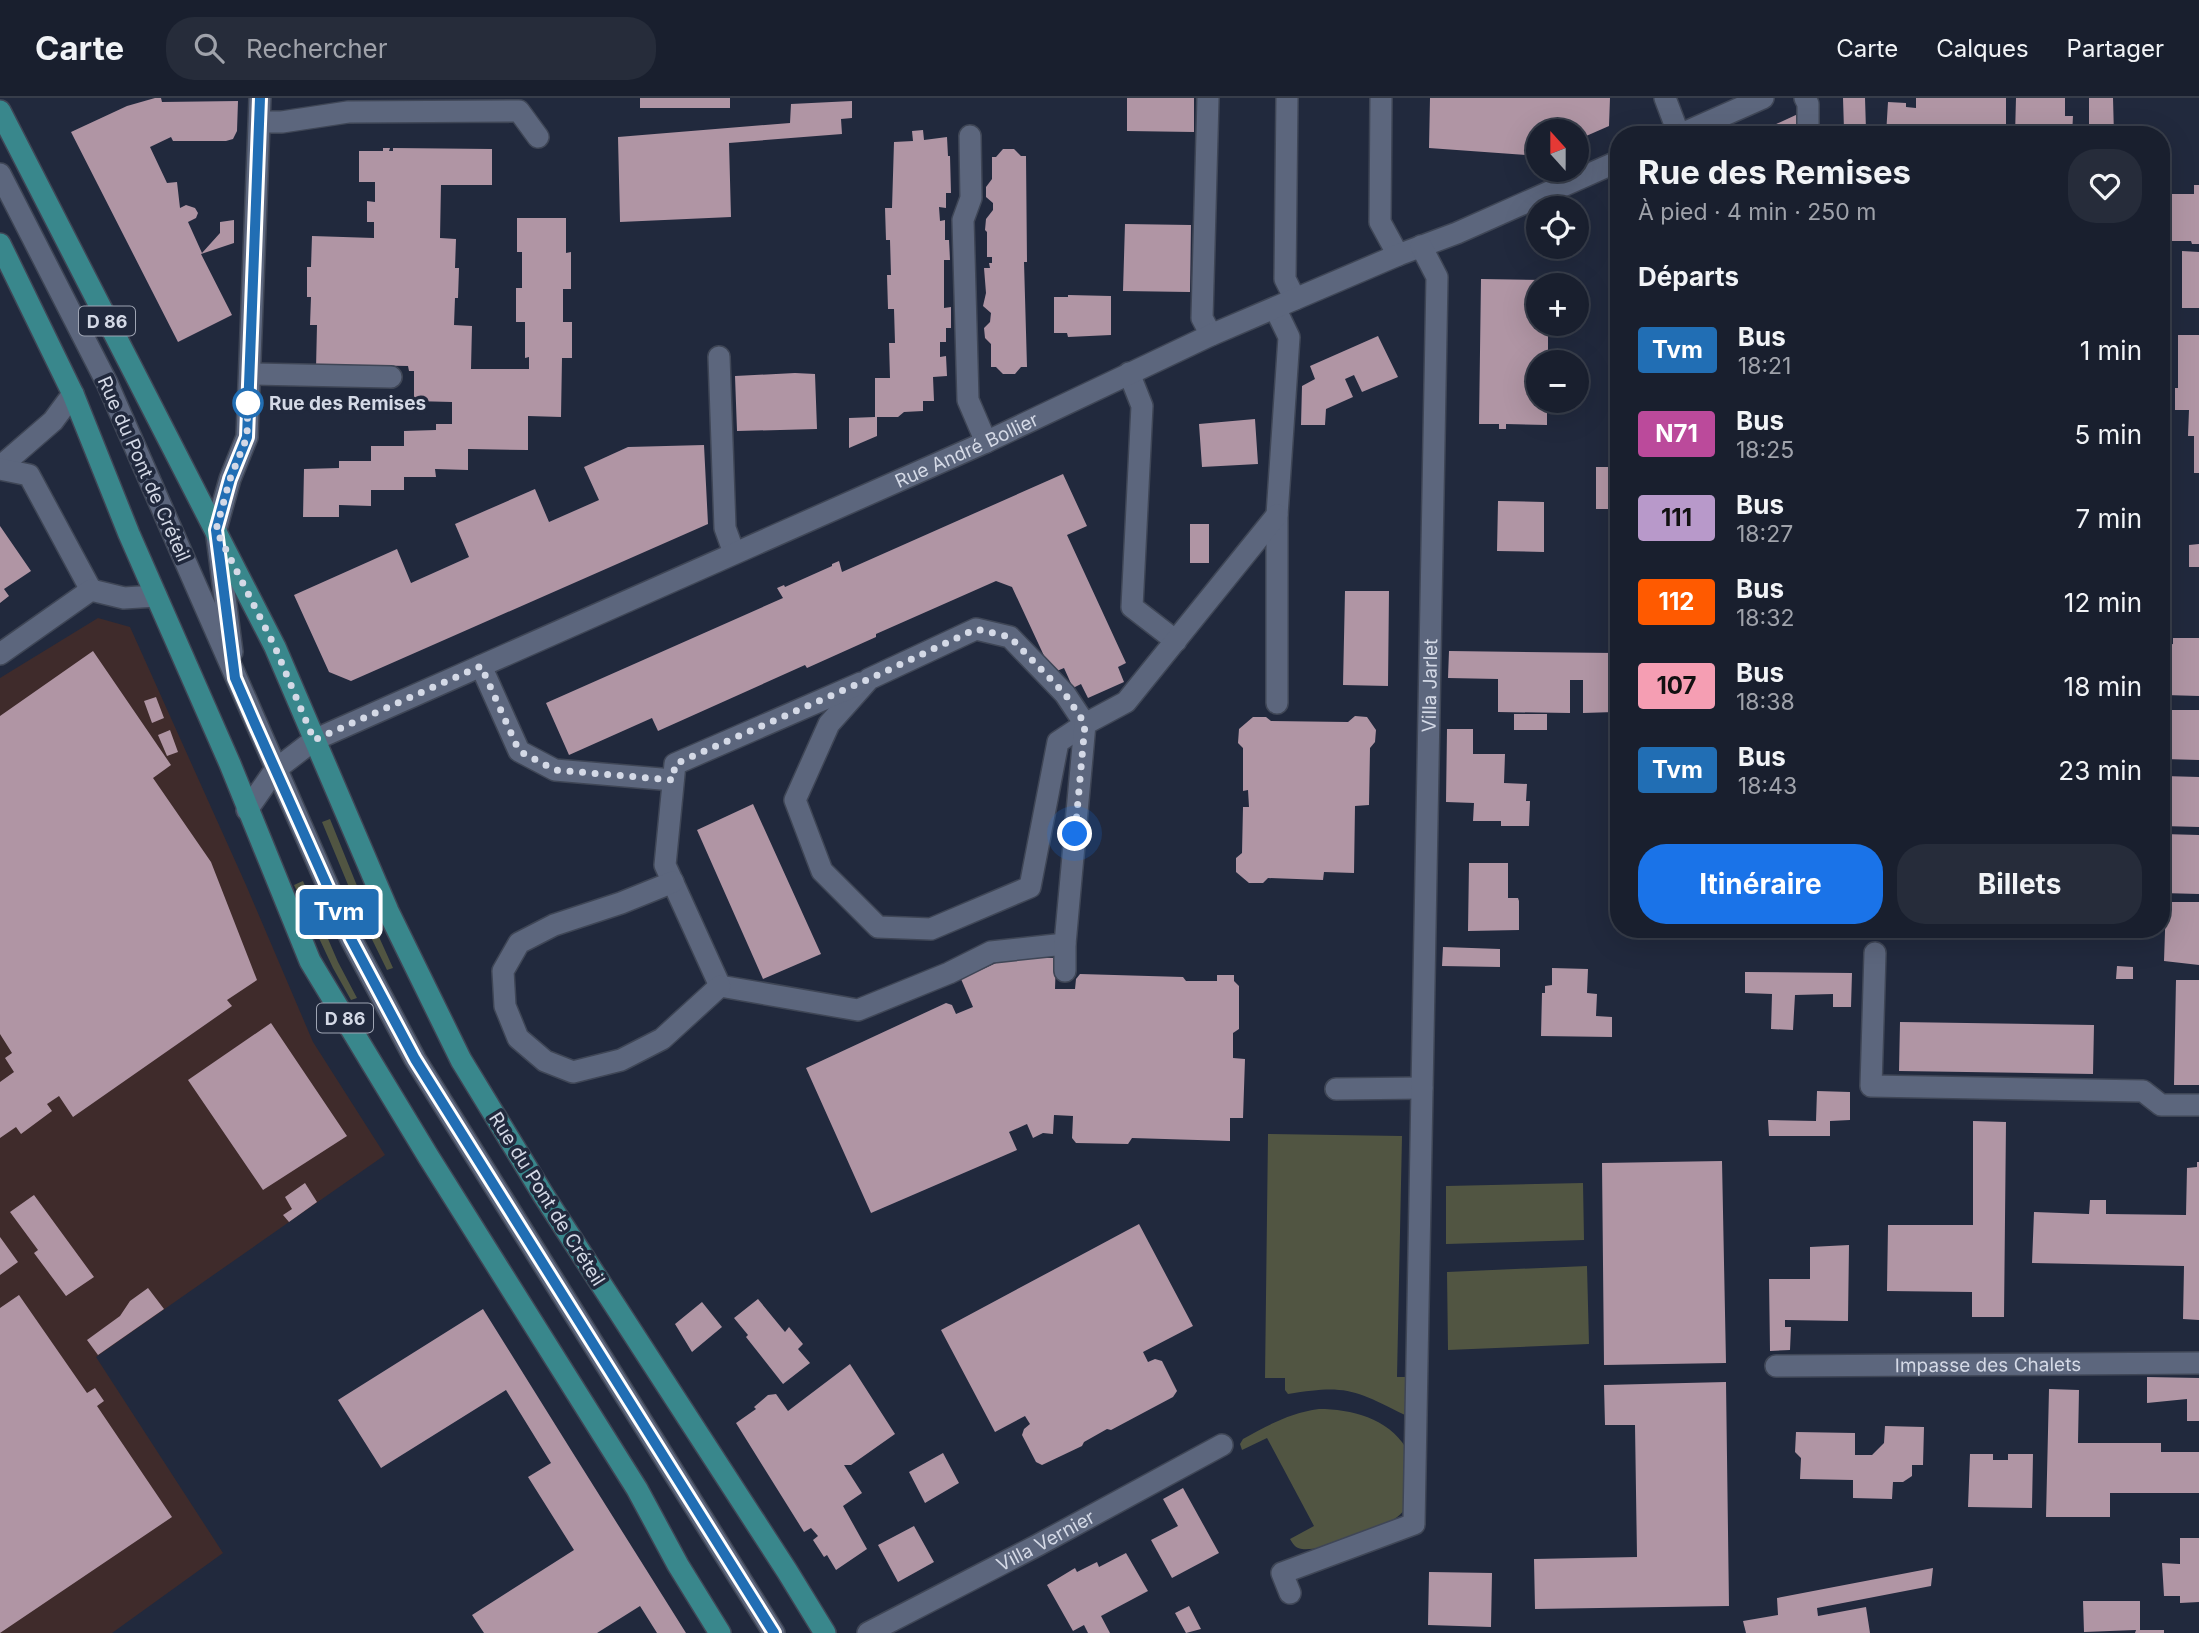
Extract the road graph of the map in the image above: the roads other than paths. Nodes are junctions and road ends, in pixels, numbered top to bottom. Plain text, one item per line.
1 (260, 98) edge
2 (1208, 98) edge
3 (1287, 98) edge
4 (1381, 98) edge
5 (1665, 98) edge
6 (1763, 98) edge
7 (1805, 98) edge
8 (0, 111) edge
9 (260, 122) junction
10 (1676, 126) edge
11 (1699, 126) edge
12 (1808, 126) edge
13 (970, 136) dead end
14 (538, 137) dead end
15 (1610, 165) edge
16 (0, 174) edge
17 (0, 244) edge
18 (1421, 246) junction
19 (1398, 255) junction
20 (1295, 299) junction
21 (1275, 308) junction
22 (1211, 335) junction
23 (719, 357) dead end
24 (1129, 373) junction
25 (250, 374) junction
26 (391, 377) dead end
27 (73, 394) junction
28 (986, 442) junction
29 (0, 468) edge
30 (1277, 515) junction
31 (216, 530) junction
32 (734, 553) junction
33 (91, 590) junction
34 (156, 596) junction
35 (1176, 641) junction
36 (0, 654) edge
37 (481, 666) junction
38 (235, 678) junction
39 (869, 679) junction
40 (1277, 703) dead end
41 (1085, 724) junction
42 (314, 740) junction
43 (275, 769) junction
44 (673, 780) junction
45 (247, 810) junction
46 (673, 882) junction
47 (1065, 944) junction
48 (1875, 953) dead end
49 (1065, 971) dead end
50 (720, 986) junction
51 (1422, 1088) junction
52 (1336, 1089) dead end
53 (2199, 1105) edge
54 (2199, 1363) edge
55 (1776, 1366) dead end
56 (1222, 1446) dead end
57 (1290, 1593) dead end
58 (720, 1633) edge
59 (774, 1633) edge
60 (825, 1633) edge
61 (868, 1633) edge

1 - 9 street
2 - 22 street
3 - 20 street
4 - 19 street
5 - 10 street
6 - 11 street
7 - 12 street
8 - 31 main road, Rue du Pont de Créteil / D 86
9 - 14 street
9 - 25 street
13 - 28 street
15 - 18 street, Rue André Bollier
16 - 38 street, Rue du Pont de Créteil
17 - 27 main road, Rue du Pont de Créteil / D 86
18 - 19 street, Rue André Bollier
18 - 51 street, Villa Jarlet
19 - 20 street, Rue André Bollier
20 - 21 street, Rue André Bollier
21 - 22 street, Rue André Bollier
21 - 30 street
22 - 24 street, Rue André Bollier
23 - 32 street
24 - 28 street, Rue André Bollier
24 - 35 street
25 - 26 street
25 - 31 street
27 - 29 street
27 - 34 main road, Rue du Pont de Créteil / D 86
28 - 32 street, Rue André Bollier
29 - 33 street
30 - 35 street
30 - 40 street
31 - 38 street
31 - 42 main road, Rue du Pont de Créteil / D 86
32 - 37 street, Rue André Bollier
33 - 34 street
33 - 36 street
34 - 45 main road, Rue du Pont de Créteil / D 86
35 - 41 street
37 - 42 street, Rue André Bollier
37 - 44 street
38 - 43 street, Rue du Pont de Créteil
39 - 41 street
39 - 41 street
39 - 44 street
41 - 47 street
42 - 43 street
42 - 60 main road, Rue du Pont de Créteil / D 86
43 - 45 street
43 - 59 street, Rue du Pont de Créteil
44 - 46 street
45 - 58 main road, Rue du Pont de Créteil / D 86
46 - 50 street
46 - 50 street
47 - 49 street
47 - 50 street
48 - 53 street
51 - 52 street
51 - 57 street, Villa Jarlet
54 - 55 street, Impasse des Chalets
56 - 61 street, Villa Vernier

